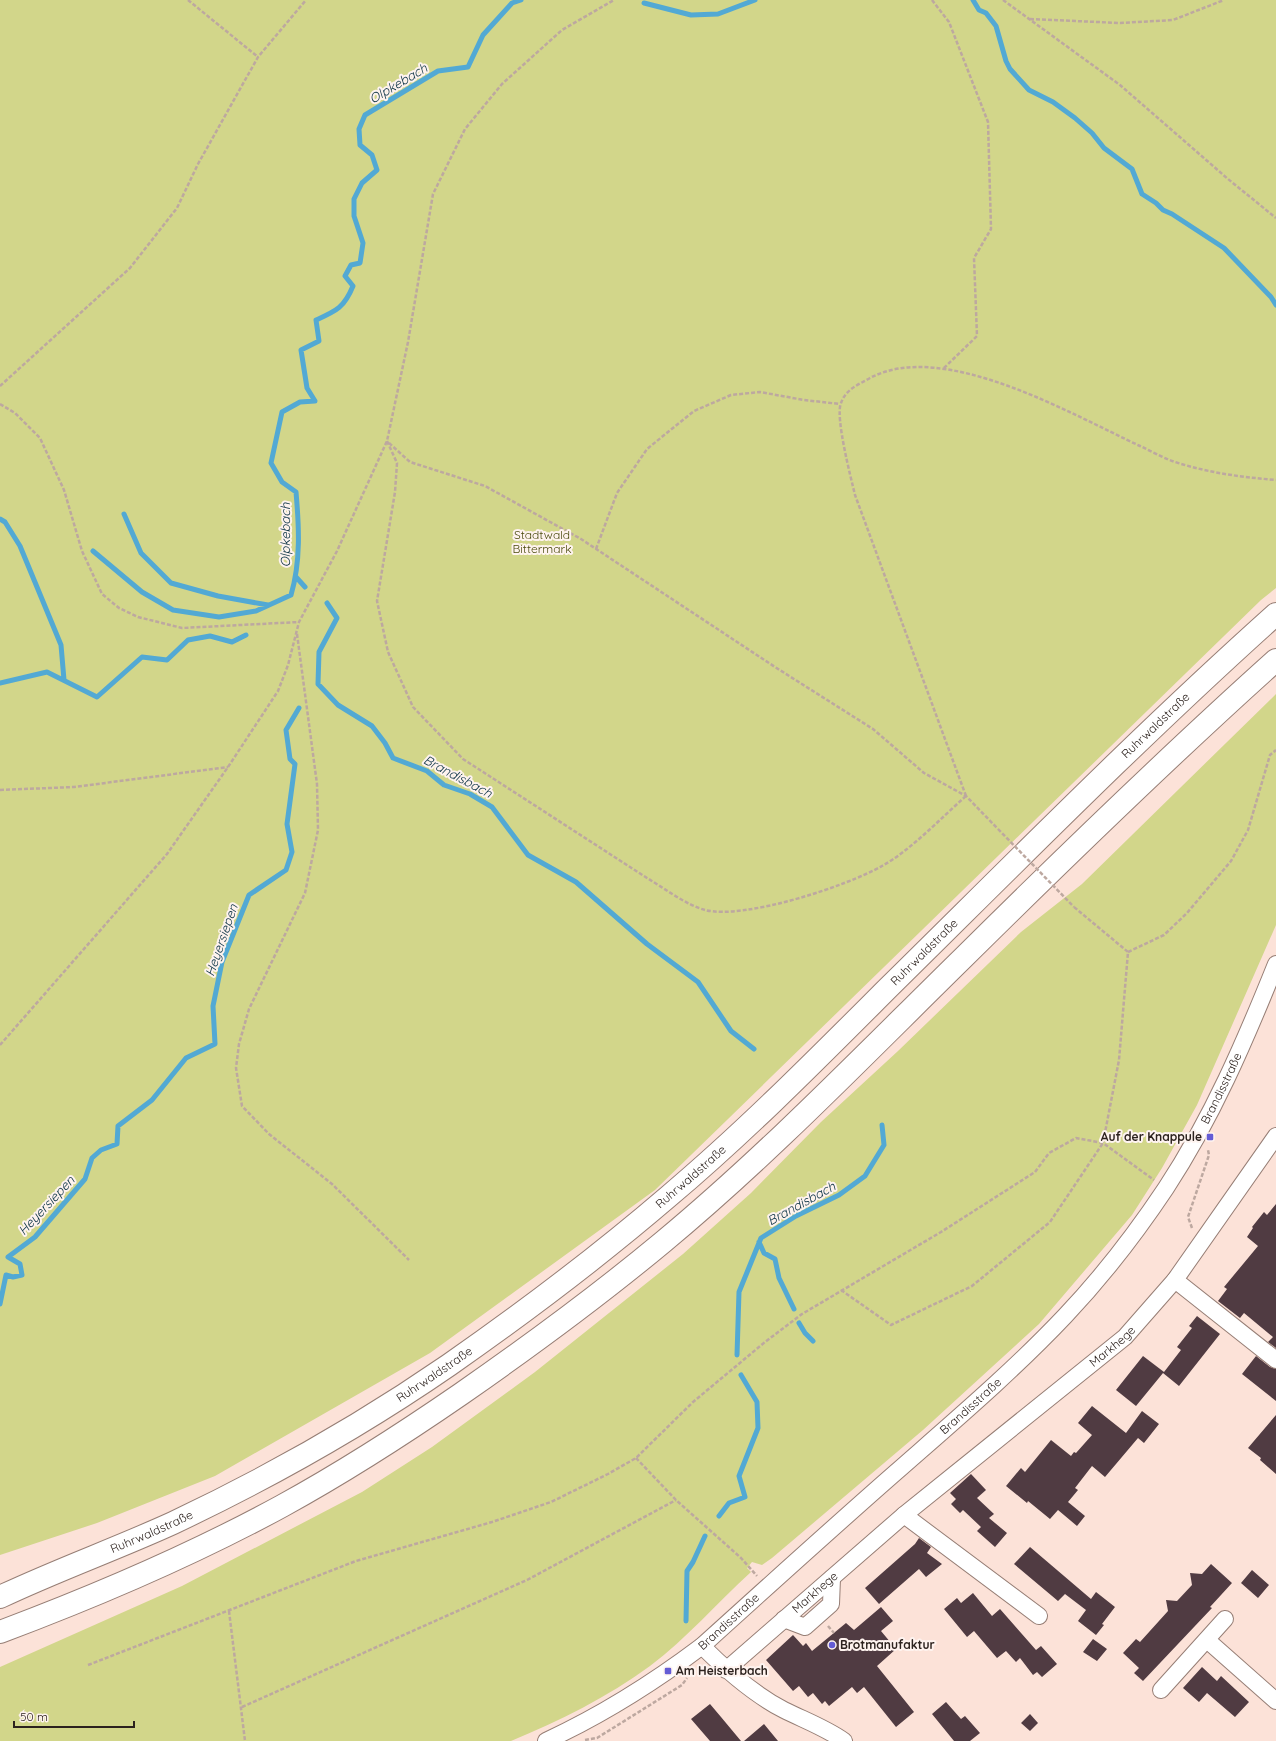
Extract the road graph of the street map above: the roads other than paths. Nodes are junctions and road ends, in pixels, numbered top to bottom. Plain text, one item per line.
1 (1276, 614) edge
2 (1276, 660) edge
3 (1276, 964) edge
4 (1276, 1136) edge
5 (1175, 1280) junction
6 (1276, 1360) edge
7 (904, 1515) junction
8 (6, 1592) edge
9 (54, 1612) junction
10 (1039, 1616) dead end
11 (1225, 1619) dead end
12 (0, 1632) edge
13 (1207, 1640) junction
14 (0, 1643) edge
15 (702, 1646) junction
16 (726, 1670) junction
17 (1161, 1690) dead end
18 (1276, 1701) edge
19 (546, 1741) edge
20 (844, 1741) edge

1 - 8 highway, Ruhrwaldstraße
2 - 9 highway
3 - 15 street, Brandisstraße
4 - 5 street, Markhege
5 - 6 street
5 - 7 street, Markhege
7 - 10 street
7 - 16 street, Markhege
9 - 12 highway
9 - 14 highway
11 - 13 street
13 - 17 street
13 - 18 street
15 - 16 street
15 - 19 street, Brandisstraße
16 - 20 street

